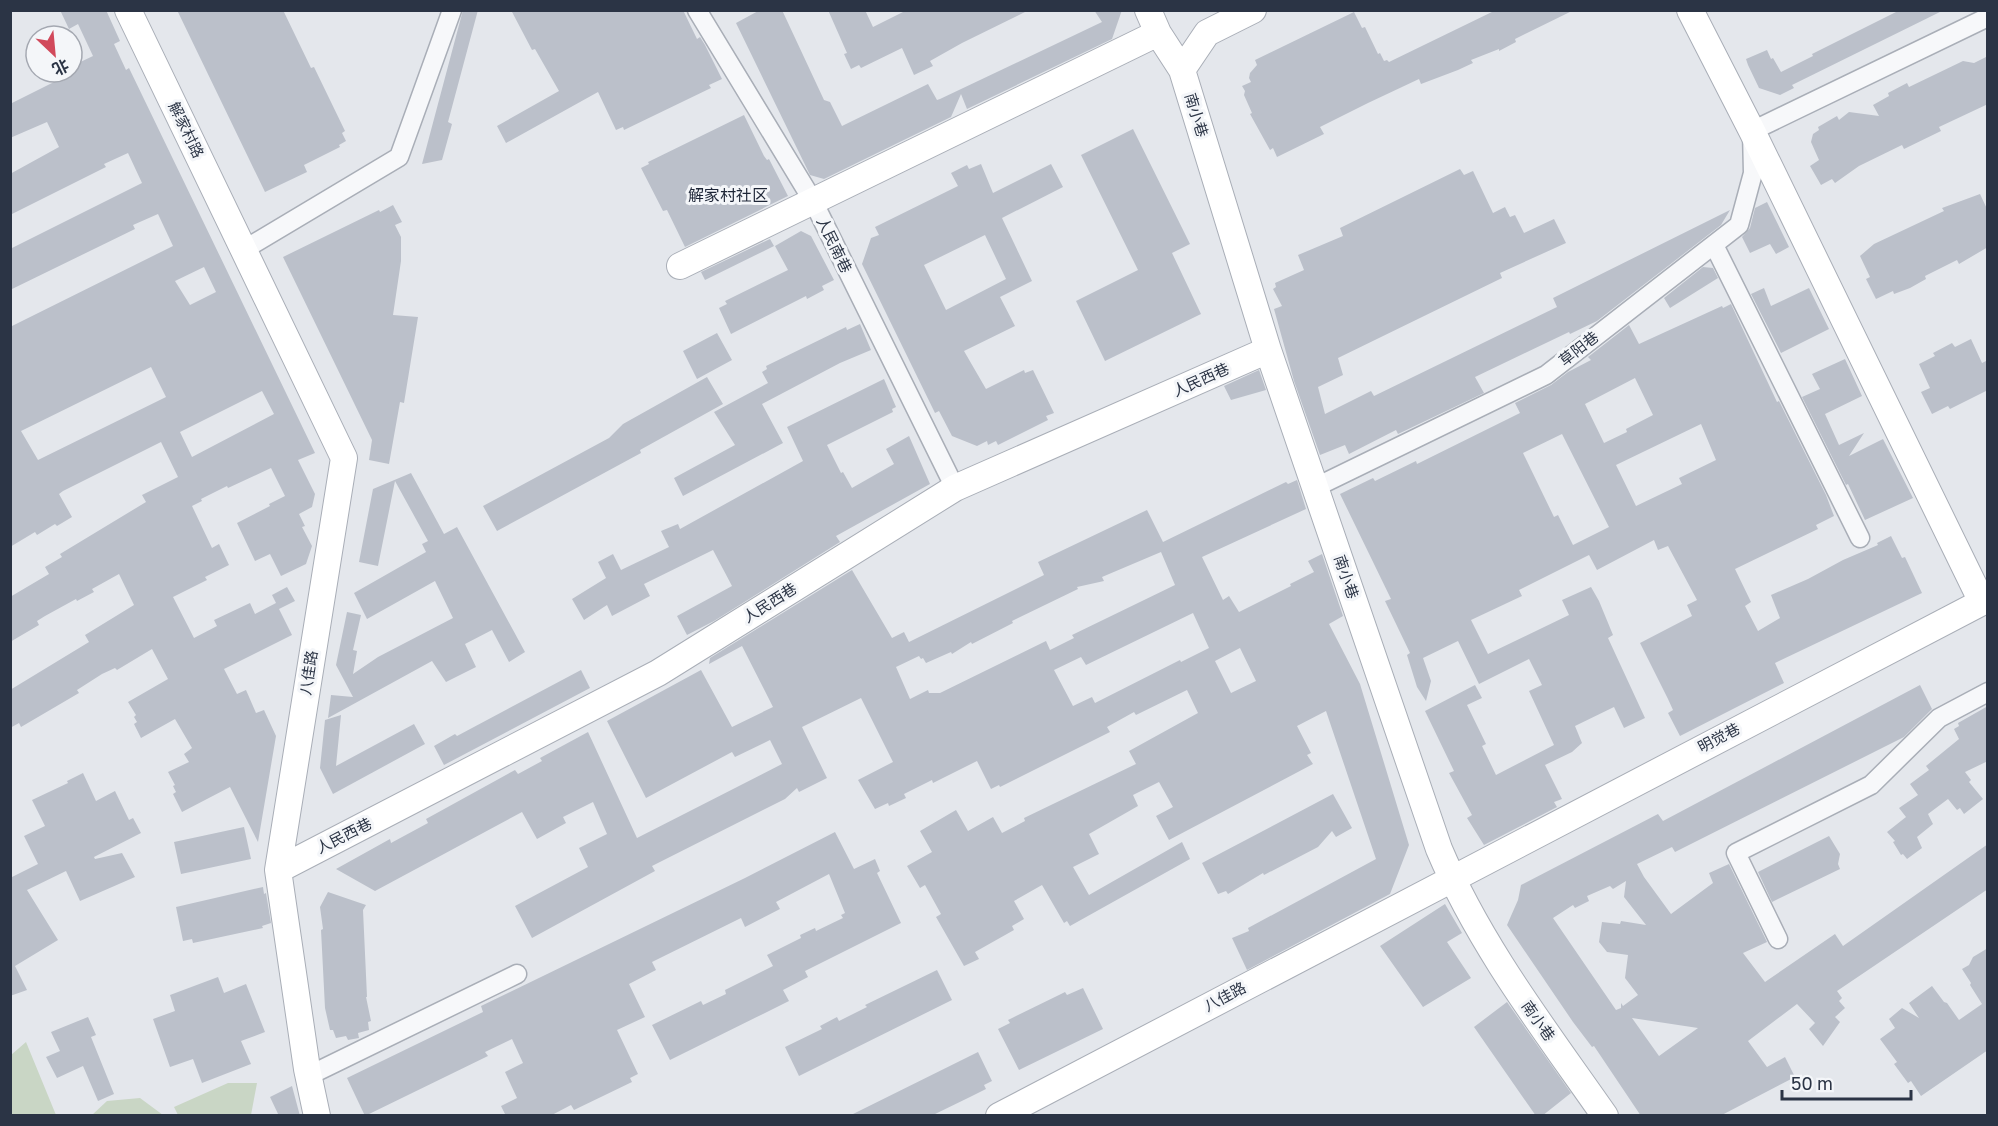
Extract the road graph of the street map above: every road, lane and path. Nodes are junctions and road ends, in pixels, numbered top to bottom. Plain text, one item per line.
1 (128, 10) edge
2 (452, 10) edge
3 (697, 10) edge
4 (1253, 10) edge
5 (1690, 10) edge
6 (1988, 17) edge
7 (1153, 22) edge
8 (1182, 70) junction
9 (1752, 131) junction
10 (813, 201) junction
11 (1714, 245) junction
12 (245, 249) junction
13 (680, 266) dead end
14 (1268, 350) junction
15 (1316, 487) junction
16 (955, 488) junction
17 (1860, 538) dead end
18 (1986, 605) edge
19 (1988, 692) edge
20 (278, 870) junction
21 (1451, 878) junction
22 (1778, 939) dead end
23 (517, 974) dead end
24 (308, 1076) junction
25 (317, 1116) edge
26 (999, 1116) edge
27 (1605, 1116) edge

1 - 12 street, 解家村路
2 - 12 street
3 - 10 street, 人民南巷
4 - 8 street
5 - 9 street, 草阳巷
6 - 9 street
7 - 8 street, 南小巷
7 - 10 street
8 - 14 street, 南小巷
9 - 11 street, 草阳巷
9 - 18 street, 草阳巷
10 - 13 street
10 - 16 street, 人民南巷
11 - 15 street, 草阳巷
11 - 17 street
12 - 20 street, 八佳路
14 - 15 street, 南小巷
14 - 16 street, 人民西巷
15 - 21 street, 南小巷
16 - 20 street, 人民西巷
18 - 21 street, 明觉巷
19 - 22 street
20 - 24 street, 八佳路
21 - 26 street, 八佳路
21 - 27 street, 南小巷
23 - 24 street
24 - 25 street, 八佳路

